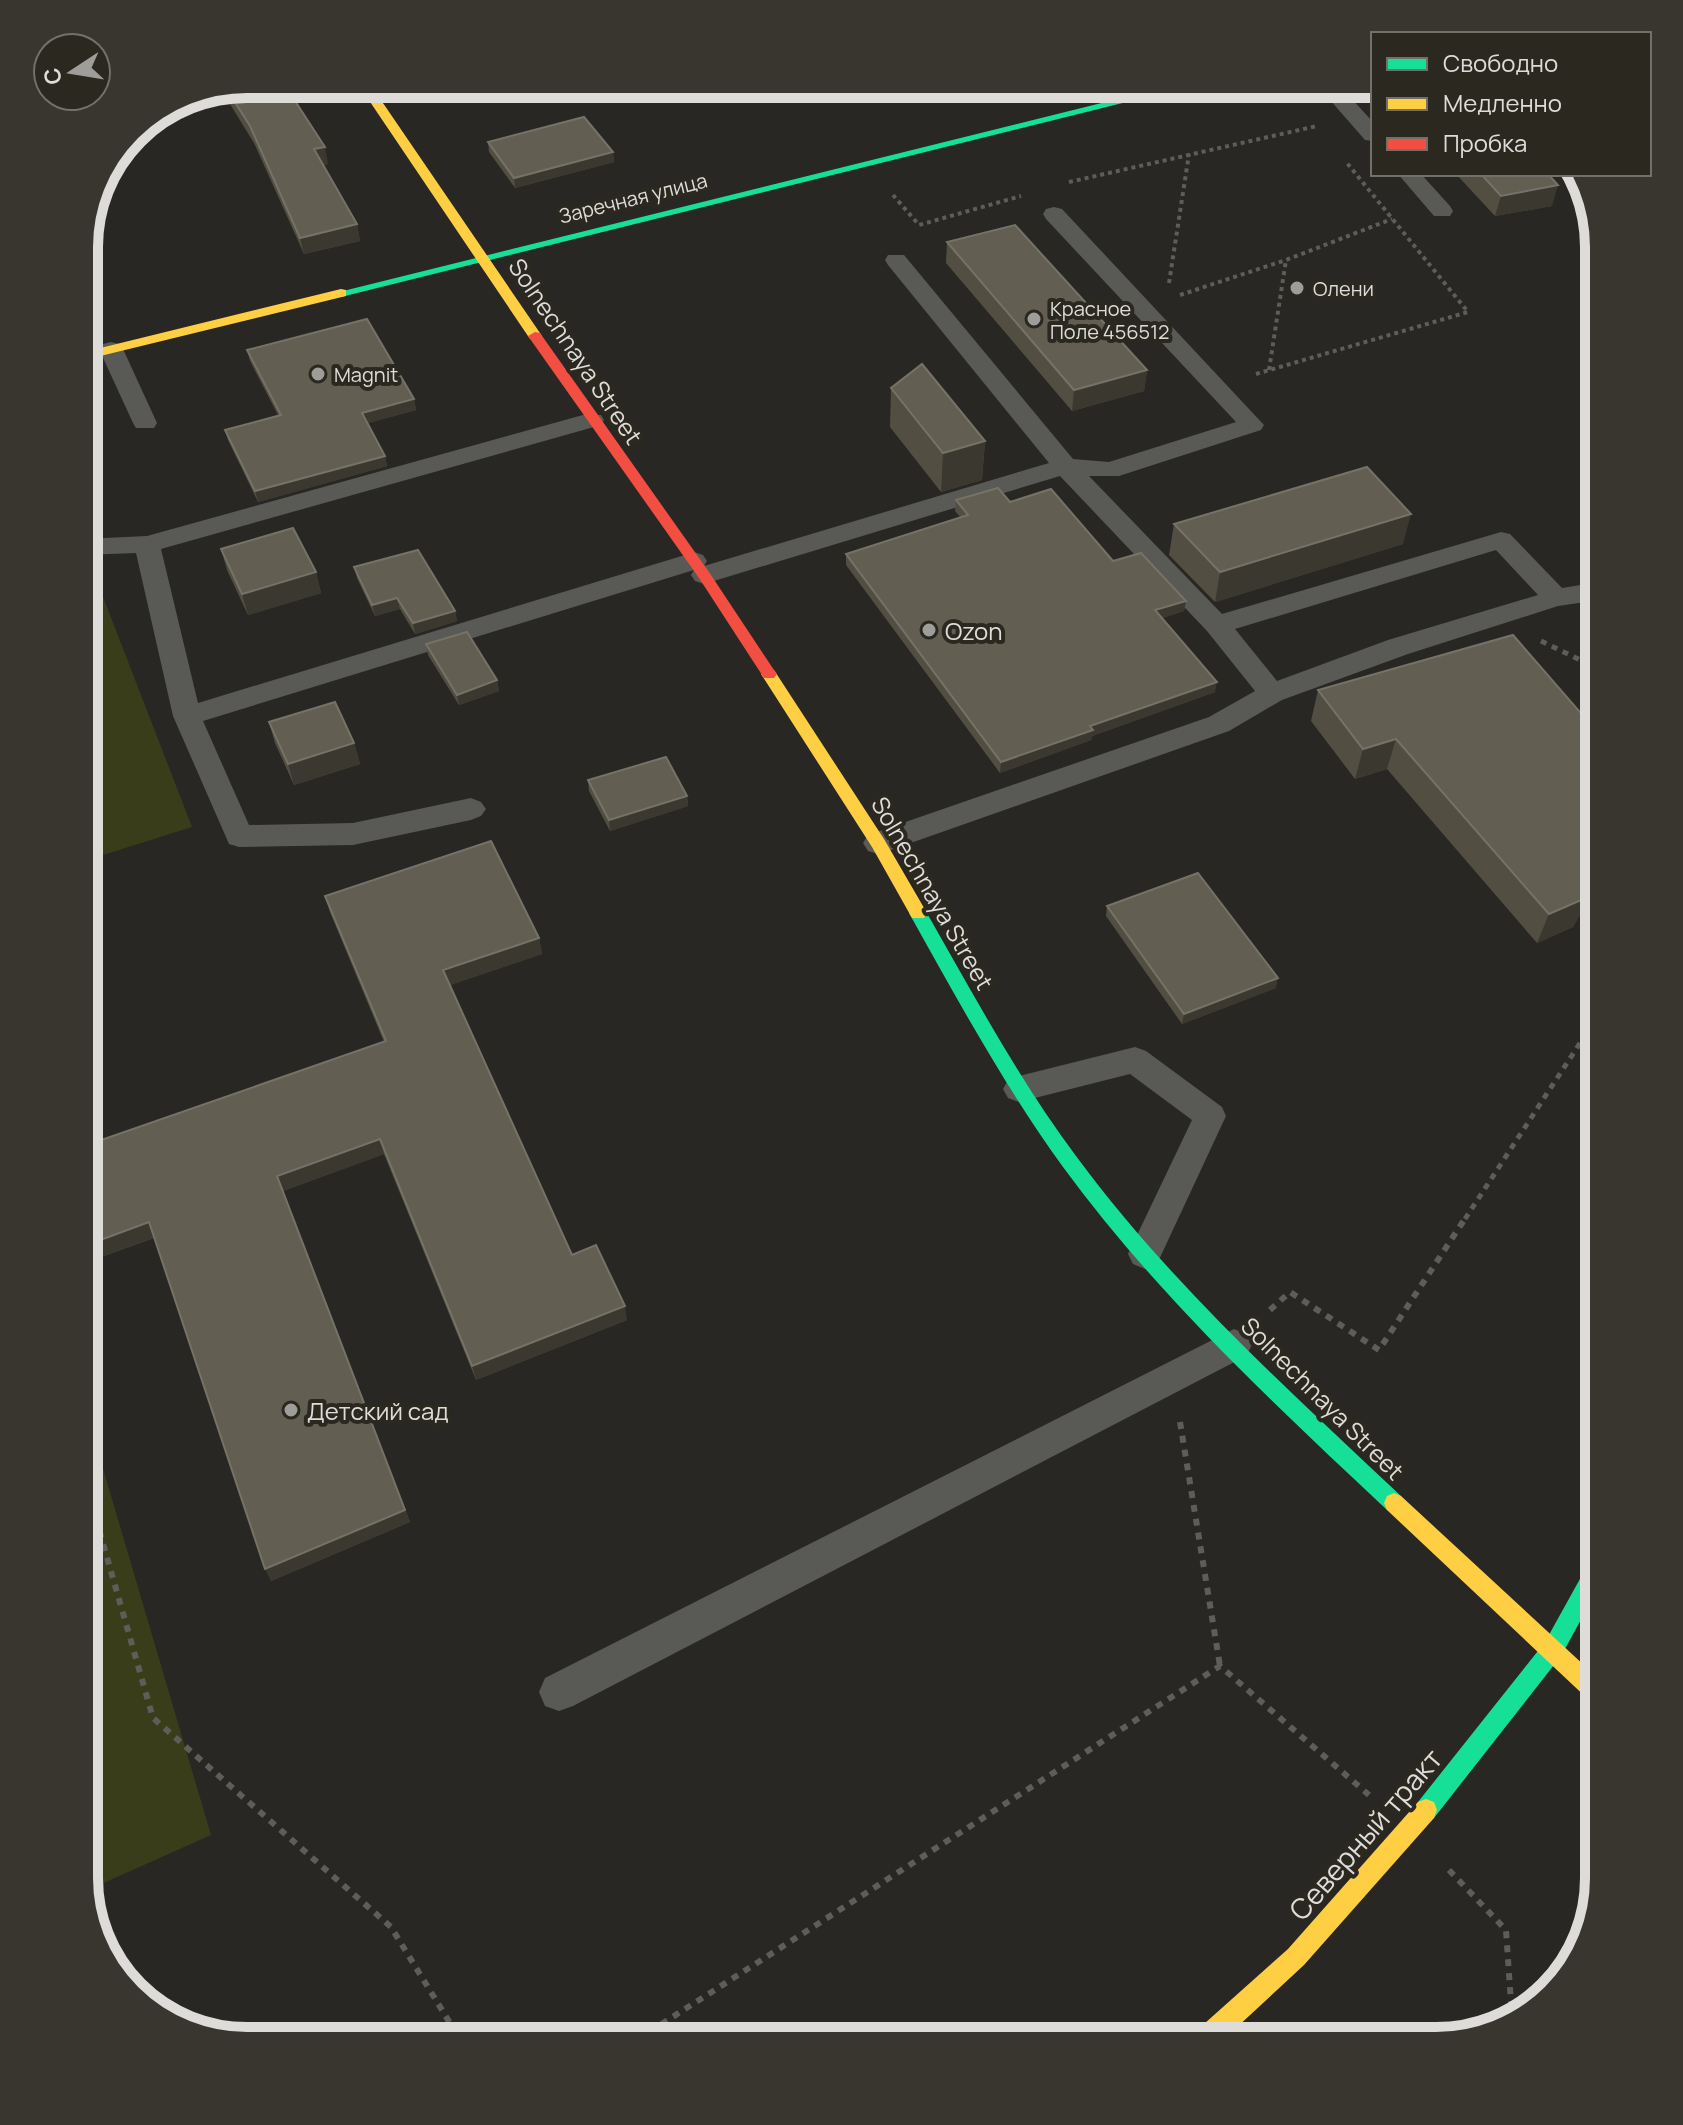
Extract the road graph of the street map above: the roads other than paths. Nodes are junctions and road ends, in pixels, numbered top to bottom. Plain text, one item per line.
1 (374, 98) edge
2 (1136, 98) edge
3 (1339, 98) edge
4 (1371, 133) edge
5 (1411, 176) edge
6 (1442, 211) dead end
7 (1054, 214) dead end
8 (483, 259) junction
9 (896, 260) dead end
10 (111, 349) junction
11 (98, 352) edge
12 (592, 420) junction
13 (145, 423) dead end
14 (1065, 466) junction
15 (147, 544) junction
16 (98, 546) edge
17 (699, 568) junction
18 (1585, 593) edge
19 (1556, 598) junction
20 (1217, 625) junction
21 (1272, 693) junction
22 (187, 716) junction
23 (471, 809) dead end
24 (878, 843) junction
25 (1019, 1089) junction
26 (1145, 1254) junction
27 (1234, 1345) junction
28 (1585, 1591) edge
29 (1553, 1649) junction
30 (1585, 1680) edge
31 (559, 1692) dead end
32 (1219, 2027) edge

1 - 8 street, Solnechnaya Street
2 - 8 street, Заречная улица
3 - 4 lane
5 - 6 lane
7 - 14 lane
8 - 10 street, Заречная улица
8 - 12 street, Solnechnaya Street
9 - 14 lane
10 - 11 street, Заречная улица
10 - 13 lane
12 - 15 lane
12 - 17 street, Solnechnaya Street
14 - 17 lane
14 - 20 lane
15 - 16 lane
15 - 22 lane
17 - 22 lane
17 - 24 street, Solnechnaya Street
18 - 19 lane
19 - 20 lane
19 - 21 lane
20 - 21 lane
21 - 24 lane
22 - 23 lane
24 - 25 street, Solnechnaya Street
25 - 26 street, Solnechnaya Street
25 - 26 lane
26 - 27 street, Solnechnaya Street
27 - 29 street, Solnechnaya Street
27 - 31 lane
28 - 29 street, Северный тракт
29 - 30 street, Solnechnaya Street
29 - 32 street, Северный тракт

